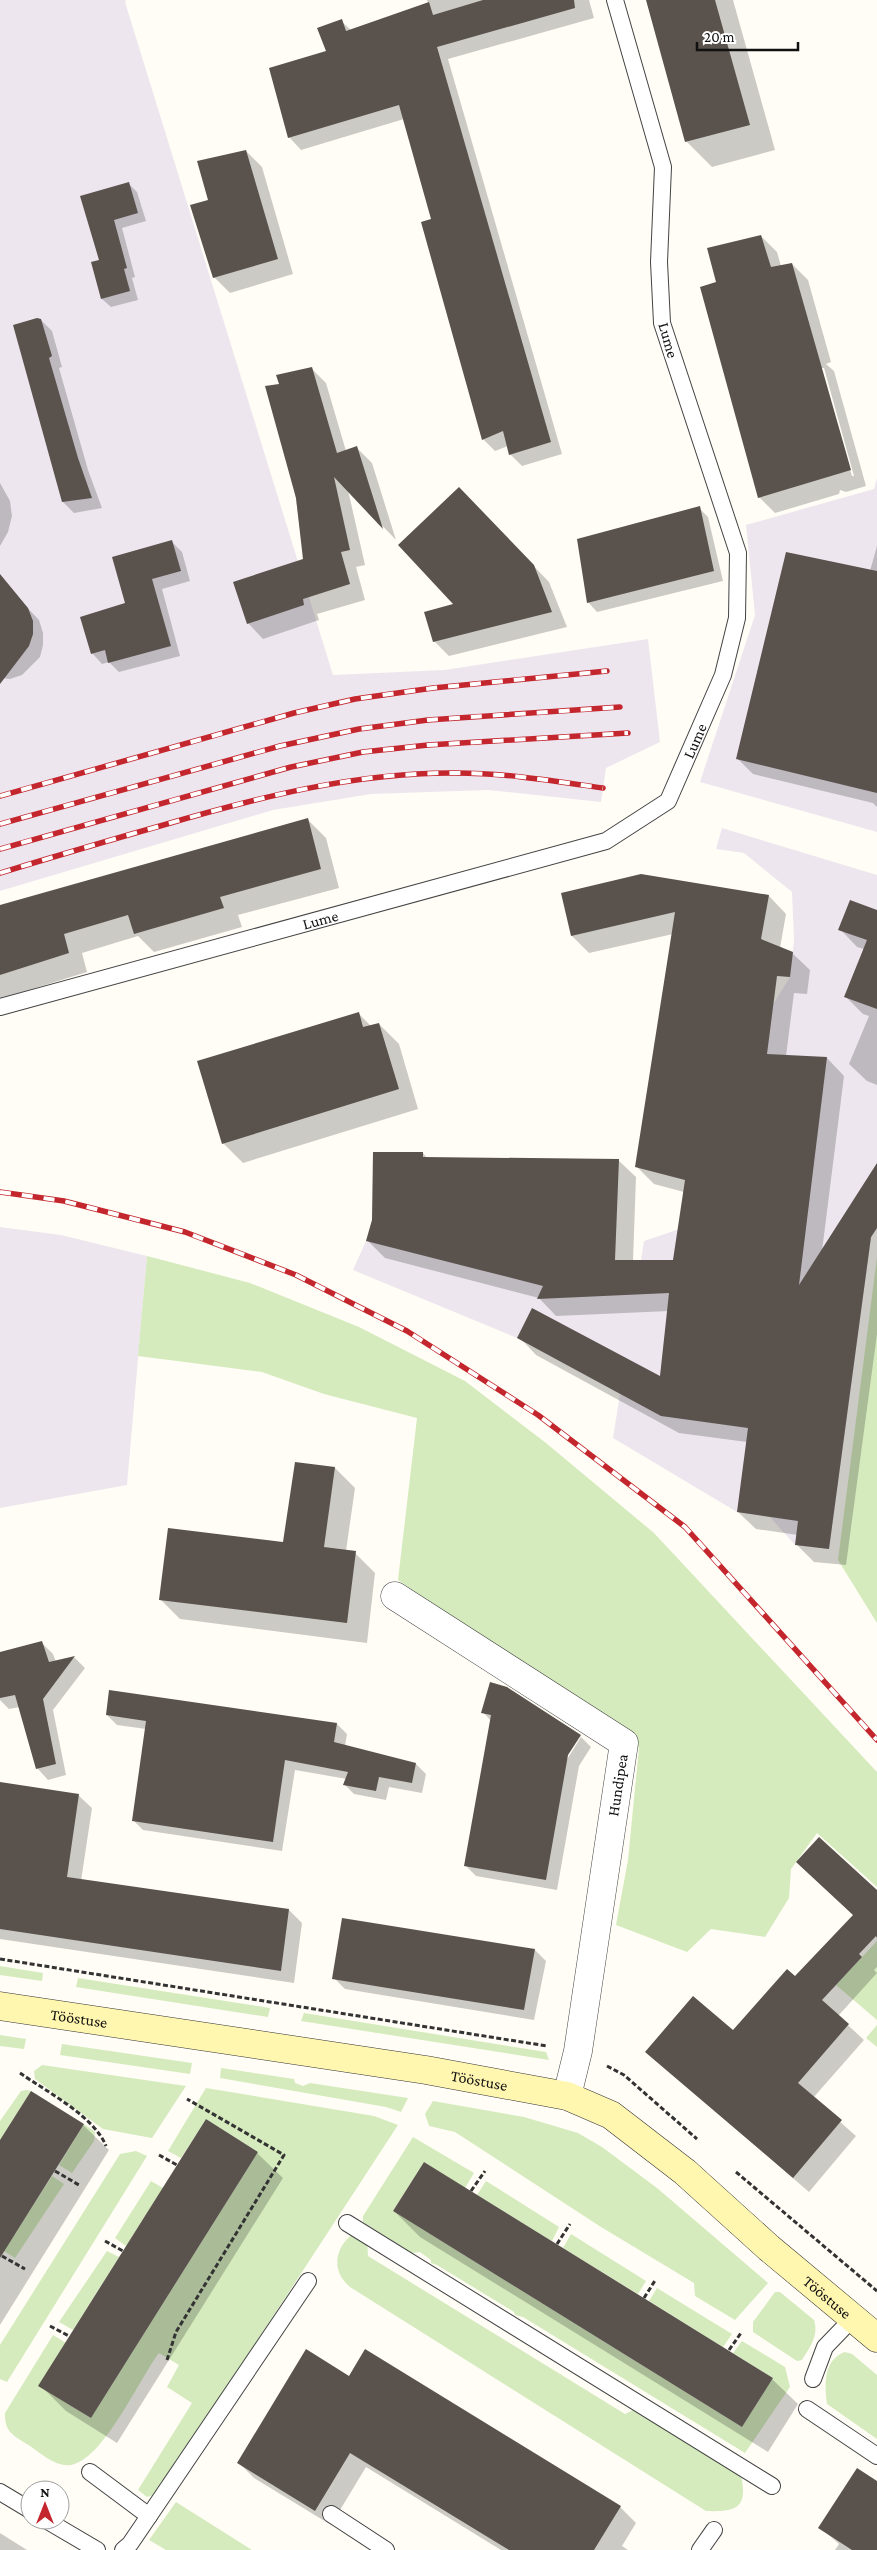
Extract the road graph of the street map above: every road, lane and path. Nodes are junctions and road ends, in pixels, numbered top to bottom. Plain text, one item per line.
1 (615, 0) edge
2 (0, 1007) edge
3 (394, 1596) dead end
4 (0, 2006) edge
5 (20, 2073) dead end
6 (567, 2096) junction
7 (187, 2099) dead end
8 (106, 2146) dead end
9 (159, 2155) dead end
10 (177, 2166) dead end
11 (55, 2170) dead end
12 (485, 2170) dead end
13 (79, 2185) dead end
14 (471, 2192) dead end
15 (347, 2223) dead end
16 (570, 2224) dead end
17 (105, 2241) dead end
18 (557, 2244) dead end
19 (123, 2252) dead end
20 (2, 2256) dead end
21 (25, 2269) dead end
22 (656, 2279) dead end
23 (308, 2281) dead end
24 (644, 2298) dead end
25 (853, 2318) junction
26 (50, 2326) dead end
27 (741, 2333) dead end
28 (69, 2336) dead end
29 (877, 2338) edge
30 (729, 2350) dead end
31 (167, 2360) dead end
32 (813, 2379) dead end
33 (807, 2409) dead end
34 (877, 2456) edge
35 (90, 2472) dead end
36 (772, 2486) dead end
37 (0, 2492) edge
38 (20, 2504) edge
39 (331, 2514) dead end
40 (149, 2516) junction
41 (63, 2530) edge
42 (714, 2530) dead end
43 (97, 2550) edge
44 (123, 2550) edge
45 (386, 2550) edge
46 (700, 2550) edge

1 - 2 lane, Lume
3 - 6 street, Hundipea
4 - 6 street, Tööstuse
5 - 8 path
6 - 25 street, Tööstuse
7 - 31 path
9 - 10 path
11 - 13 path
12 - 14 path
15 - 36 lane
16 - 18 path
17 - 19 path
20 - 21 path
22 - 24 path
23 - 40 lane
25 - 29 street, Tööstuse
25 - 32 lane
26 - 28 path
27 - 30 path
33 - 34 lane
35 - 40 lane
37 - 38 lane
39 - 45 lane
40 - 44 lane
41 - 43 lane
42 - 46 lane

